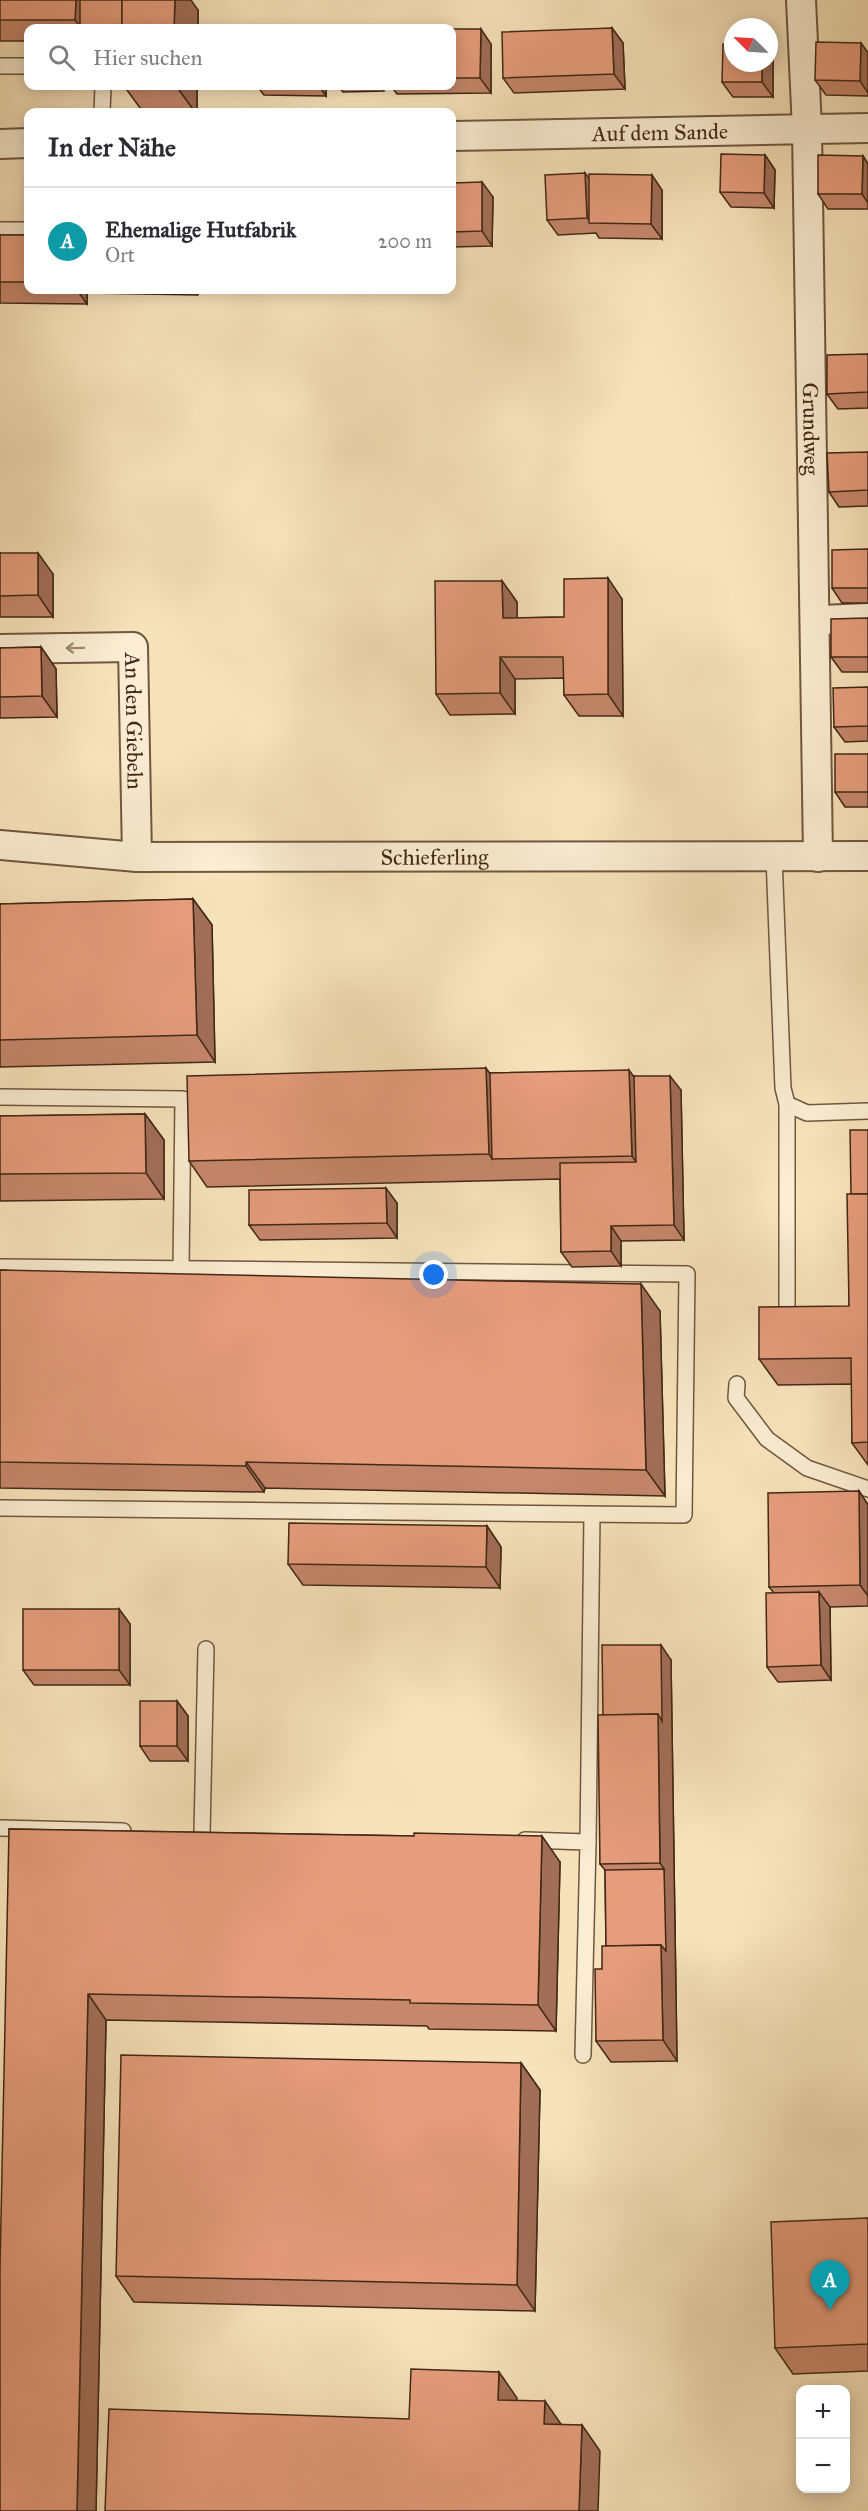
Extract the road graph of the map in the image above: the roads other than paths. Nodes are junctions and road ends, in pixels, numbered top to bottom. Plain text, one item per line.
1 (801, 0) edge
2 (0, 66) edge
3 (24, 66) edge
4 (103, 90) edge
5 (102, 108) edge
6 (868, 128) edge
7 (807, 129) junction
8 (456, 136) edge
9 (24, 143) edge
10 (0, 144) edge
11 (0, 230) edge
12 (24, 230) edge
13 (868, 618) edge
14 (813, 620) junction
15 (0, 649) edge
16 (0, 845) edge
17 (868, 856) edge
18 (137, 857) junction
19 (774, 857) junction
20 (818, 857) junction
21 (0, 1097) edge
22 (787, 1104) junction
23 (868, 1111) edge
24 (0, 1267) edge
25 (181, 1269) junction
26 (787, 1307) edge
27 (737, 1384) dead end
28 (868, 1489) edge
29 (0, 1508) edge
30 (591, 1515) junction
31 (206, 1648) dead end
32 (0, 1828) edge
33 (144, 1831) edge
34 (202, 1833) edge
35 (506, 1840) edge
36 (588, 1842) junction
37 (583, 2055) dead end

1 - 7 street, Grundweg
2 - 3 lane
4 - 5 lane
6 - 7 street, Auf dem Sande
7 - 8 street, Auf dem Sande
7 - 14 street, Grundweg
9 - 10 street
11 - 12 lane
13 - 14 street
14 - 20 street, Grundweg
18 -> 15 street, An den Giebeln
16 - 18 street, Schieferling
17 - 20 street, Schieferling
18 - 19 street, Schieferling
19 - 20 street, Schieferling
19 - 22 lane
21 - 25 lane
22 - 23 lane
22 - 26 lane
24 - 25 lane
25 - 30 lane
27 - 28 lane
29 - 30 lane
30 - 36 lane
31 - 34 lane
32 - 33 lane
35 - 36 lane
36 - 37 lane

